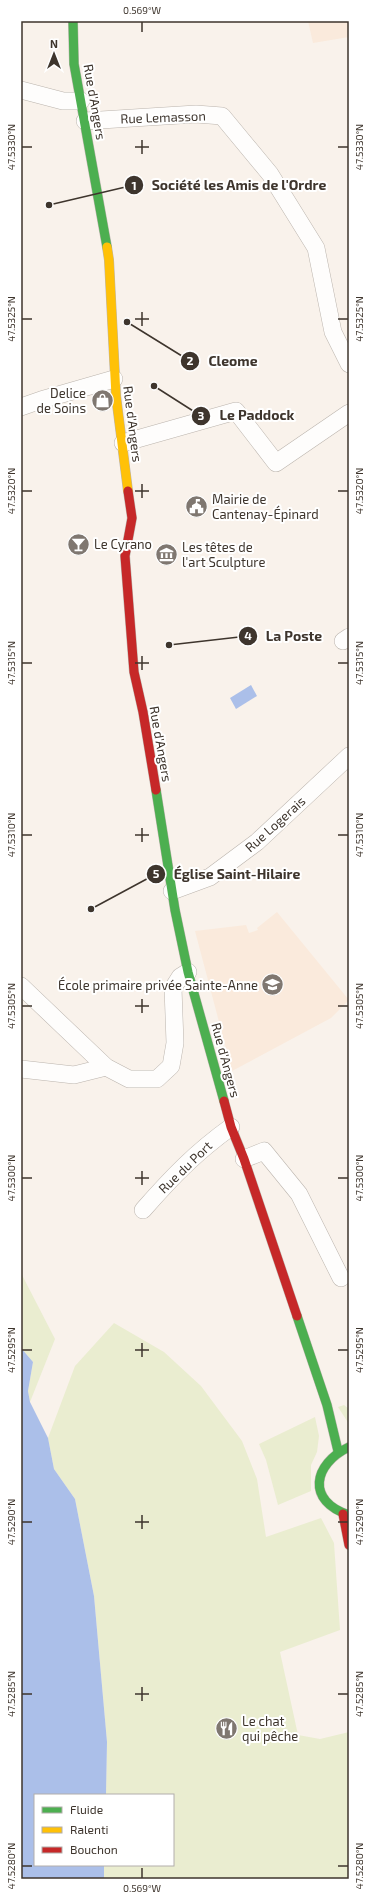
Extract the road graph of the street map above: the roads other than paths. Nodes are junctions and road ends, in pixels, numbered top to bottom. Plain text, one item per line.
1 (73, 21) edge
2 (21, 90) edge
3 (81, 100) junction
4 (85, 122) junction
5 (349, 364) edge
6 (114, 379) junction
7 (21, 407) edge
8 (349, 413) edge
9 (123, 443) junction
10 (349, 756) edge
11 (172, 891) junction
12 (188, 972) junction
13 (21, 986) edge
14 (106, 1067) junction
15 (21, 1069) edge
16 (231, 1128) junction
17 (244, 1159) junction
18 (143, 1210) dead end
19 (341, 1278) dead end
20 (349, 1448) edge
21 (338, 1451) junction
22 (346, 1514) edge
23 (349, 1545) edge

1 - 3 main road, Rue d'Angers
2 - 3 street
3 - 4 main road, Rue d'Angers
4 - 5 street, Rue Lemasson
4 - 6 main road, Rue d'Angers
6 - 7 street
6 - 9 main road, Rue d'Angers
8 - 9 street
9 - 11 main road, Rue d'Angers
10 - 11 street, Rue Logerais
11 - 12 main road, Rue d'Angers
12 - 14 street
12 - 16 main road, Rue d'Angers
13 - 14 street
14 - 15 street
16 - 17 main road, Rue d'Angers
16 - 18 street, Rue du Port
17 - 19 street
17 - 21 main road, Rue d'Angers
20 - 21 main road
21 - 22 main road
22 - 23 main road

